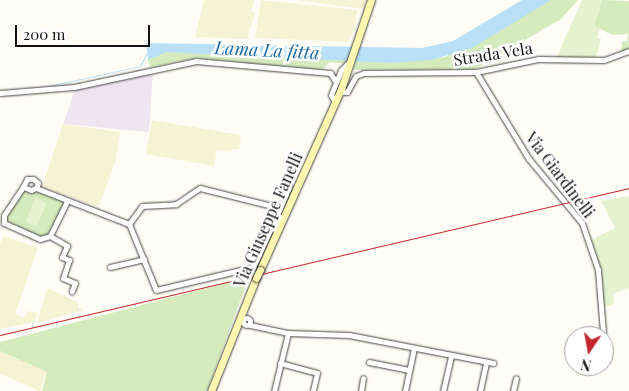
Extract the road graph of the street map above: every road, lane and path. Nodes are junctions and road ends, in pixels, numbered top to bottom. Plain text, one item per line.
1 (371, 0) edge
2 (629, 52) edge
3 (352, 60) junction
4 (476, 72) junction
5 (336, 82) junction
6 (340, 92) junction
7 (1, 93) edge
8 (335, 102) junction
9 (287, 178) dead end
10 (23, 187) junction
11 (36, 188) junction
12 (68, 201) junction
13 (280, 208) junction
14 (129, 224) junction
15 (50, 236) junction
16 (144, 259) junction
17 (110, 267) dead end
18 (72, 291) dead end
19 (250, 325) dead end
20 (603, 326) edge
21 (288, 333) junction
22 (414, 348) junction
23 (451, 355) junction
24 (369, 362) dead end
25 (486, 362) junction
26 (280, 363) junction
27 (493, 363) dead end
28 (409, 370) junction
29 (483, 376) dead end
30 (363, 378) dead end
31 (516, 378) dead end
32 (212, 390) edge
33 (274, 391) edge
34 (313, 391) edge
35 (361, 391) edge
36 (405, 391) edge
37 (443, 391) edge
38 (513, 391) edge

1 - 3 main road, Via Giuseppe Fanelli
2 - 4 street, Strada Vela
3 - 5 street
3 - 6 main road, Via Giuseppe Fanelli
4 - 6 street, Strada Vela
4 - 20 street, Via Giardinelli
5 - 7 street
5 - 8 street
6 - 8 main road, Via Giuseppe Fanelli
8 - 32 main road, Via Giuseppe Fanelli, bridge
9 - 13 street
10 - 11 street
10 - 11 street
10 - 15 street
11 - 12 street
12 - 14 street
12 - 15 street
13 - 14 street
13 - 16 street
14 - 16 street
15 - 18 street
16 - 17 street
19 - 21 street
21 - 22 street
21 - 26 street
22 - 23 street
22 - 28 street
23 - 25 street
23 - 37 street
24 - 28 street
25 - 27 street
25 - 29 street
26 - 33 street
26 - 34 street
28 - 36 street
30 - 35 street
31 - 38 street

